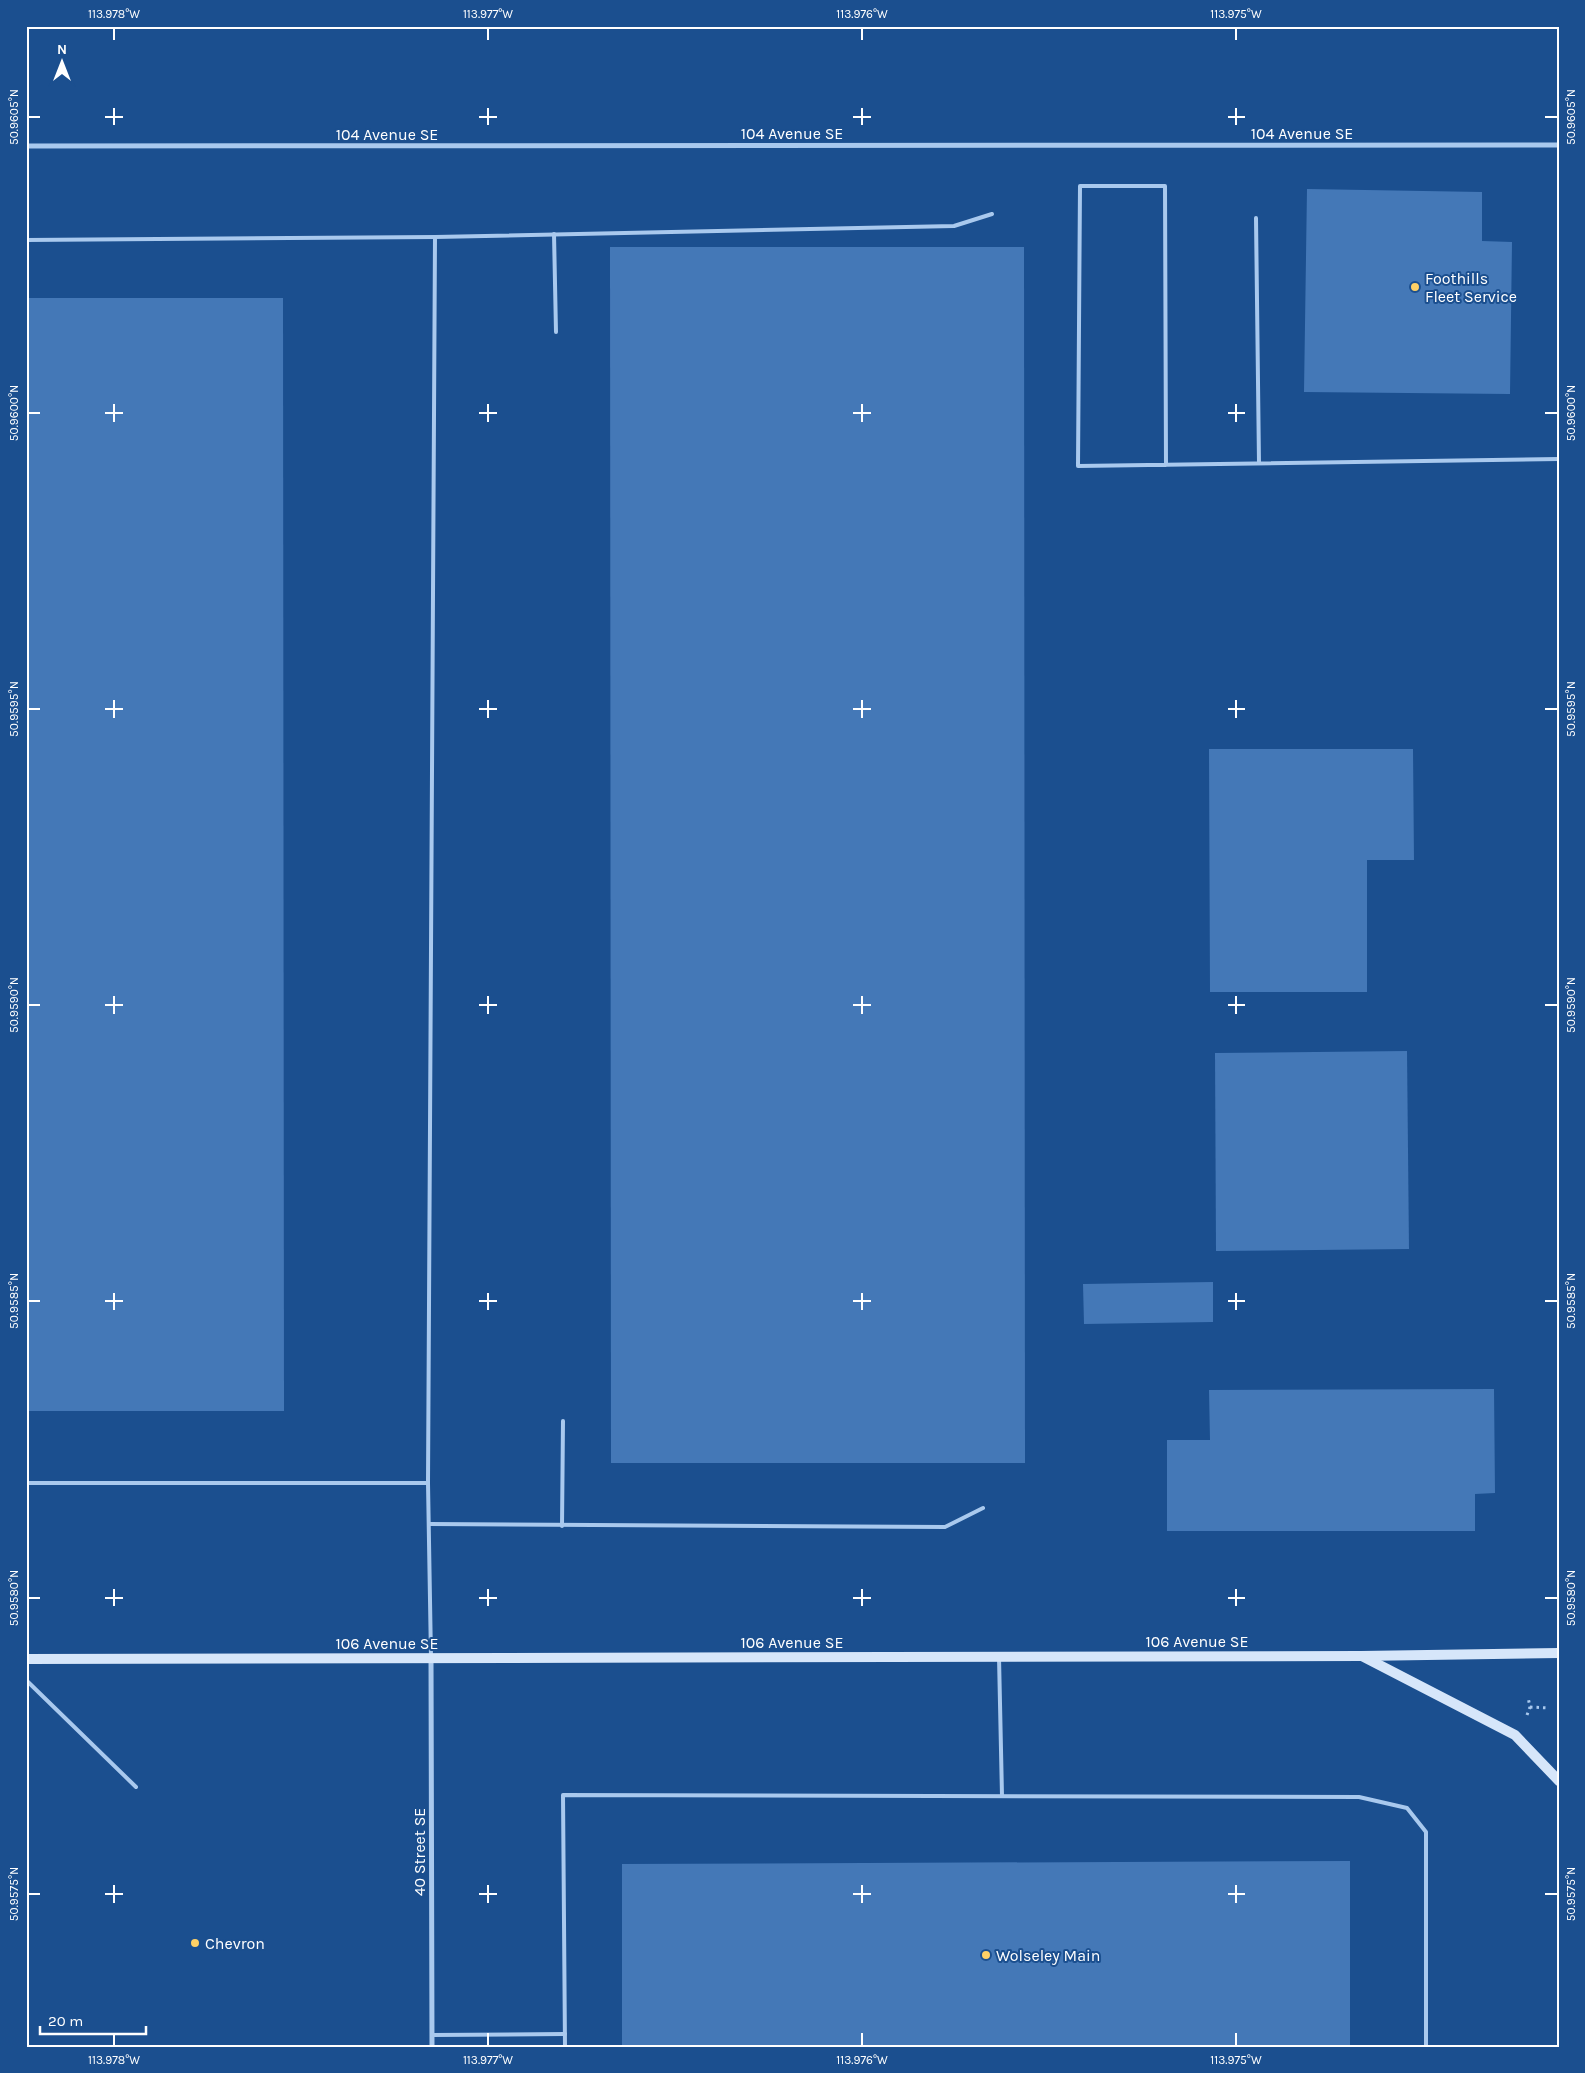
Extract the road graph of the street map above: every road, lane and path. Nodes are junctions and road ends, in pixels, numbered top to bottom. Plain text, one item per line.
1 (1559, 145) edge
2 (26, 146) edge
3 (992, 214) dead end
4 (1256, 218) dead end
5 (554, 234) junction
6 (435, 237) junction
7 (26, 240) edge
8 (556, 332) dead end
9 (1559, 459) edge
10 (1260, 463) junction
11 (1166, 465) junction
12 (563, 1420) dead end
13 (26, 1483) edge
14 (428, 1483) junction
15 (983, 1508) dead end
16 (429, 1524) junction
17 (562, 1526) junction
18 (1559, 1653) edge
19 (1361, 1656) junction
20 (999, 1657) junction
21 (431, 1658) junction
22 (26, 1659) edge
23 (26, 1680) edge
24 (1528, 1697) dead end
25 (1530, 1707) junction
26 (1549, 1708) dead end
27 (1526, 1718) dead end
28 (1559, 1781) edge
29 (136, 1787) dead end
30 (1002, 1796) junction
31 (565, 2034) junction
32 (432, 2036) junction
33 (432, 2047) edge
34 (566, 2047) edge
35 (1426, 2047) edge

1 - 2 street, 104 Avenue SE
3 - 5 lane
4 - 10 lane
5 - 6 lane
5 - 8 lane
6 - 7 lane
6 - 14 lane
9 - 10 lane
10 - 11 lane
11 - 11 lane
12 - 17 lane
13 - 14 lane
14 - 16 lane
15 - 17 lane
16 - 17 lane
16 - 21 lane
18 - 19 street, 106 Avenue SE
19 - 20 street, 106 Avenue SE
19 - 28 street
20 - 21 street, 106 Avenue SE
20 - 30 lane
21 - 22 street, 106 Avenue SE
21 - 32 street, 40 Street SE
23 - 29 lane
24 - 25 path
25 - 26 path
25 - 27 path
30 - 31 lane
30 - 35 lane
31 - 32 lane
31 - 34 lane
32 - 33 street, 40 Street SE

